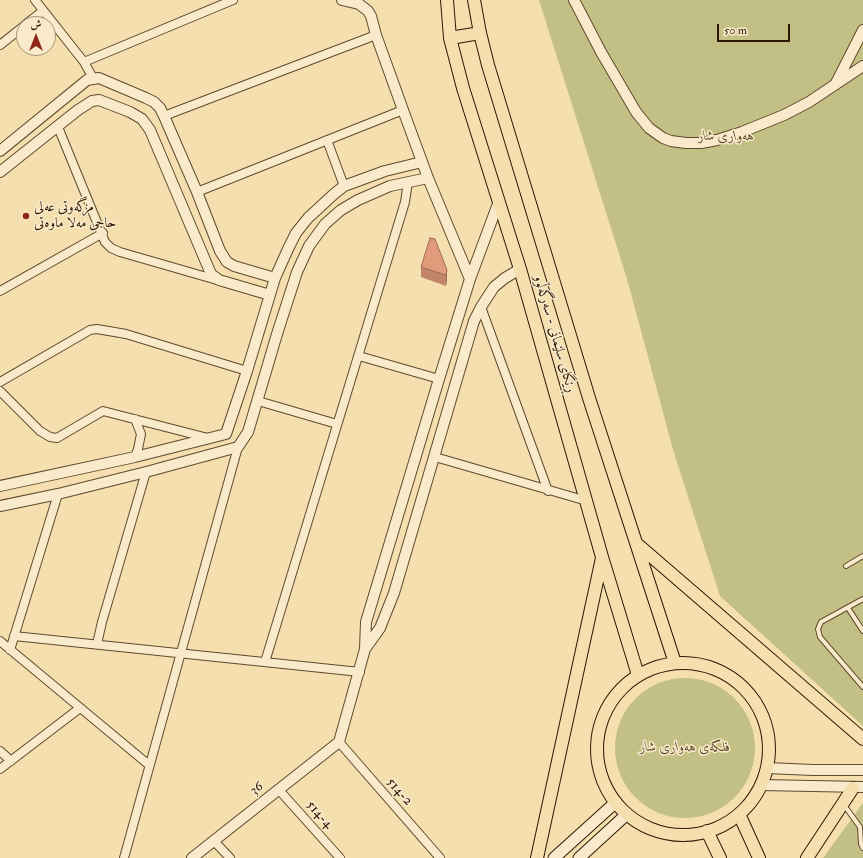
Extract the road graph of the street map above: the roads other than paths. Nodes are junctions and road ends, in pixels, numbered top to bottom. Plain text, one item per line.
1 (34, 0) edge
2 (233, 0) edge
3 (342, 0) edge
4 (447, 0) edge
5 (474, 0) edge
6 (574, 0) edge
7 (43, 11) junction
8 (37, 16) edge
9 (863, 30) edge
10 (16, 32) edge
11 (480, 34) junction
12 (376, 35) junction
13 (450, 38) junction
14 (0, 45) edge
15 (84, 62) junction
16 (863, 66) edge
17 (93, 78) junction
18 (835, 86) junction
19 (403, 110) junction
20 (164, 116) junction
21 (58, 127) junction
22 (327, 140) junction
23 (0, 151) edge
24 (422, 162) junction
25 (403, 166) junction
26 (0, 172) edge
27 (428, 178) junction
28 (408, 182) junction
29 (344, 186) junction
30 (197, 192) junction
31 (499, 201) junction
32 (102, 233) junction
33 (520, 269) junction
34 (263, 274) junction
35 (275, 278) junction
36 (470, 278) junction
37 (219, 280) junction
38 (0, 291) edge
39 (258, 291) junction
40 (270, 295) junction
41 (481, 307) junction
42 (359, 356) junction
43 (247, 371) junction
44 (439, 379) junction
45 (0, 382) edge
46 (0, 391) edge
47 (258, 401) junction
48 (136, 419) junction
49 (337, 424) junction
50 (208, 438) junction
51 (238, 448) junction
52 (135, 456) junction
53 (435, 457) junction
54 (146, 472) junction
55 (0, 486) edge
56 (548, 491) junction
57 (58, 494) junction
58 (587, 501) junction
59 (0, 506) edge
60 (637, 544) junction
61 (863, 556) edge
62 (602, 557) junction
63 (846, 566) dead end
64 (863, 599) edge
65 (848, 608) junction
66 (863, 631) edge
67 (14, 636) junction
68 (0, 642) edge
69 (97, 644) junction
70 (366, 649) junction
71 (10, 650) junction
72 (180, 653) junction
73 (265, 662) junction
74 (675, 663) junction
75 (360, 672) junction
76 (638, 675) junction
77 (863, 687) edge
78 (80, 708) junction
79 (863, 739) edge
80 (339, 742) junction
81 (0, 751) edge
82 (11, 760) junction
83 (149, 765) junction
84 (767, 768) junction
85 (0, 769) edge
86 (858, 770) edge
87 (761, 785) junction
88 (858, 788) edge
89 (279, 790) junction
90 (616, 802) junction
91 (843, 803) junction
92 (627, 814) junction
93 (739, 814) junction
94 (862, 826) edge
95 (708, 831) junction
96 (214, 841) junction
97 (863, 848) edge
98 (124, 858) edge
99 (192, 858) edge
100 (230, 858) edge
101 (340, 858) edge
102 (440, 858) edge
103 (537, 858) edge
104 (554, 858) edge
105 (579, 858) edge
106 (720, 858) edge
107 (759, 858) edge
108 (807, 858) edge

1 - 7 street
2 - 15 street
3 - 12 street
4 - 13 main road, ڕێگای سلێمانی - سەرگەڵوو
5 - 11 main road, ڕێگای سلێمانی - سەرگەڵوو
6 - 18 street
7 - 8 street
7 - 15 street
9 - 18 street
10 - 14 street
11 - 13 main road
11 - 60 main road, ڕێگای سلێمانی - سەرگەڵوو
12 - 19 street
12 - 20 street
13 - 31 main road, ڕێگای سلێمانی - سەرگەڵوو
15 - 17 street
16 - 18 street
17 - 20 street
17 - 23 street
19 - 22 street
19 - 24 street
20 - 30 street
21 - 26 street
21 - 32 street
21 - 37 street
22 - 29 street
22 - 30 street
24 - 25 street
24 - 27 street
25 - 28 street
25 - 29 street
27 - 28 street
27 - 36 street
28 - 42 street
28 - 47 street
29 - 35 street
30 - 34 street
31 - 33 main road, ڕێگای سلێمانی - سەرگەڵوو
31 - 36 street
32 - 37 street
32 - 38 street
33 - 41 street
33 - 58 main road, ڕێگای سلێمانی - سەرگەڵوو
34 - 35 street
34 - 39 street
35 - 40 street
36 - 44 street
37 - 39 street
39 - 40 street
40 - 43 street
41 - 53 street
41 - 56 street
42 - 44 street
42 - 49 street
43 - 45 street
43 - 50 street
44 - 70 street
46 - 48 street
47 - 49 street
47 - 51 street
48 - 50 street
48 - 52 street
49 - 73 street
50 - 51 street
50 - 52 street
51 - 54 street
51 - 72 street
52 - 55 street
53 - 56 street
53 - 70 street
54 - 57 street
54 - 69 street
56 - 58 street
57 - 59 street
57 - 67 street
58 - 62 main road, ڕێگای سلێمانی - سەرگەڵوو
60 - 74 main road, ڕێگای سلێمانی - سەرگەڵوو
60 - 79 main road
61 - 63 lane
62 - 76 main road, ڕێگای سلێمانی - سەرگەڵوو
62 - 103 main road
64 - 65 lane
65 - 66 lane
65 - 77 lane
67 - 69 street
67 - 71 street
68 - 71 street
69 - 72 street
70 - 75 street
71 - 78 street
72 - 73 street
72 - 83 street
73 - 75 street
74 - 76 main road
74 - 84 main road
75 - 80 street
76 - 90 main road
78 - 82 street
78 - 83 street
80 - 89 street, 36
80 - 102 street, 514-2
81 - 82 street
82 - 85 street
83 - 98 street
84 - 86 street
84 - 87 main road
86 - 88 street
87 - 88 street
87 - 93 main road
88 - 91 main road
89 - 96 street, 36
89 - 101 street, 514-4
90 - 92 main road
90 - 104 main road
91 - 94 lane
91 - 108 main road
92 - 95 main road
92 - 105 main road
93 - 95 main road
93 - 107 main road
94 - 97 lane
95 - 106 main road
96 - 99 street, 36
96 - 100 street

